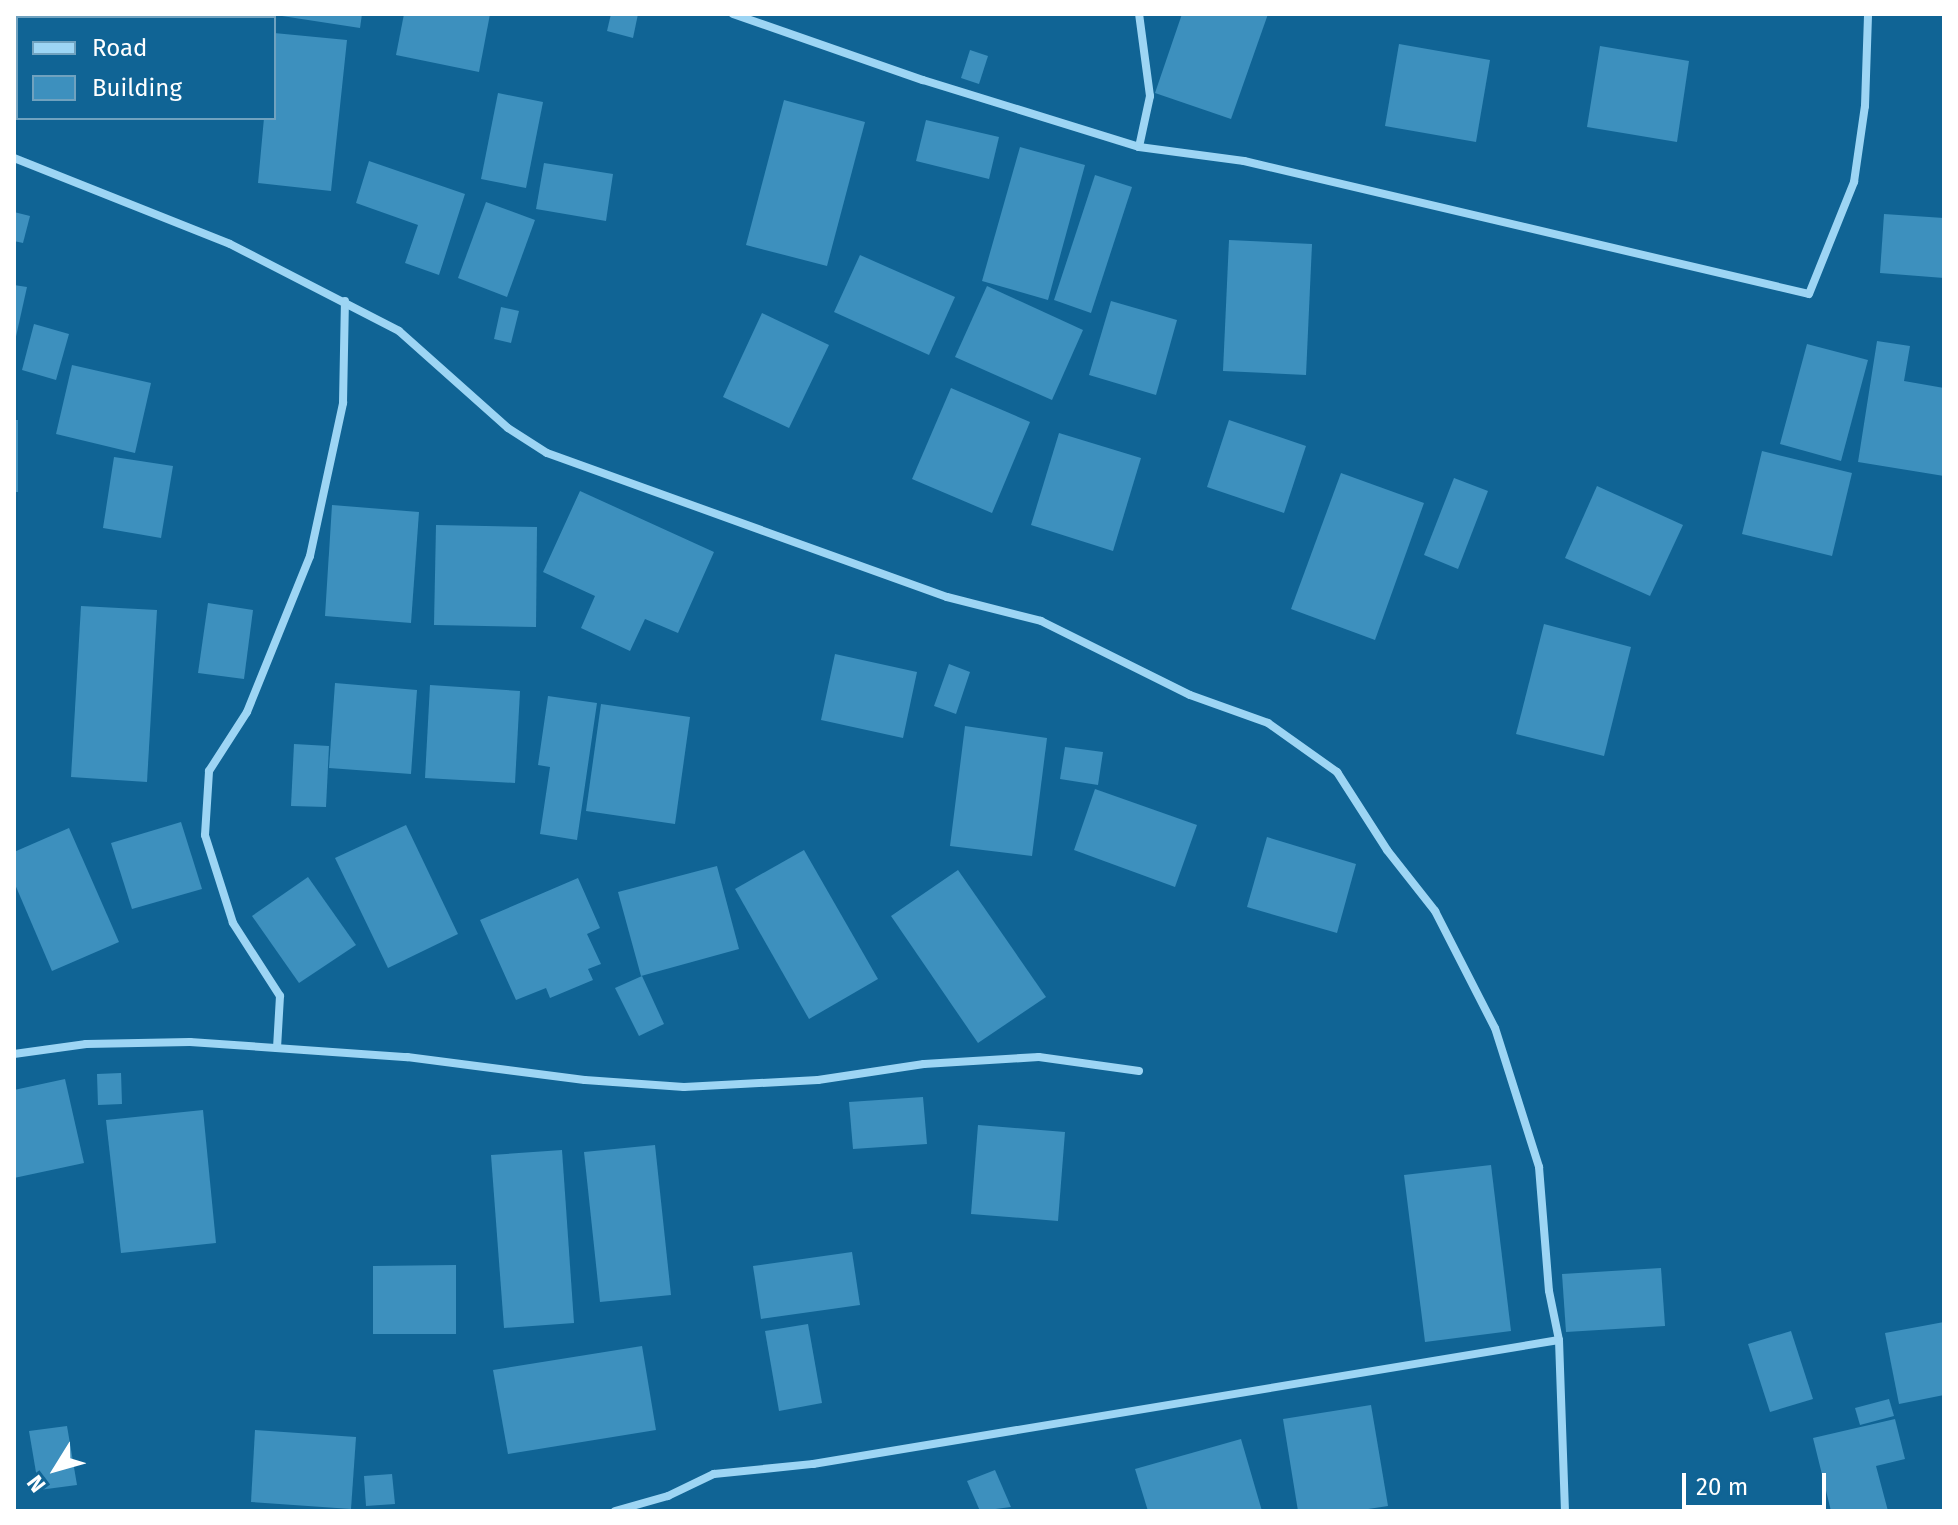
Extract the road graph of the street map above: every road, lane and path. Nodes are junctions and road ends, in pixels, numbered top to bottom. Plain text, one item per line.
1 (733, 14) edge
2 (1139, 14) edge
3 (1868, 14) edge
4 (1139, 147) junction
5 (14, 158) edge
6 (345, 301) junction
7 (277, 1048) junction
8 (14, 1054) edge
9 (1139, 1071) dead end
10 (1559, 1340) junction
11 (615, 1511) edge
12 (1565, 1511) edge

1 - 4 street
2 - 4 street
3 - 4 street
5 - 6 street
6 - 7 street
6 - 10 street
7 - 8 street
7 - 9 street
10 - 11 street
10 - 12 street

